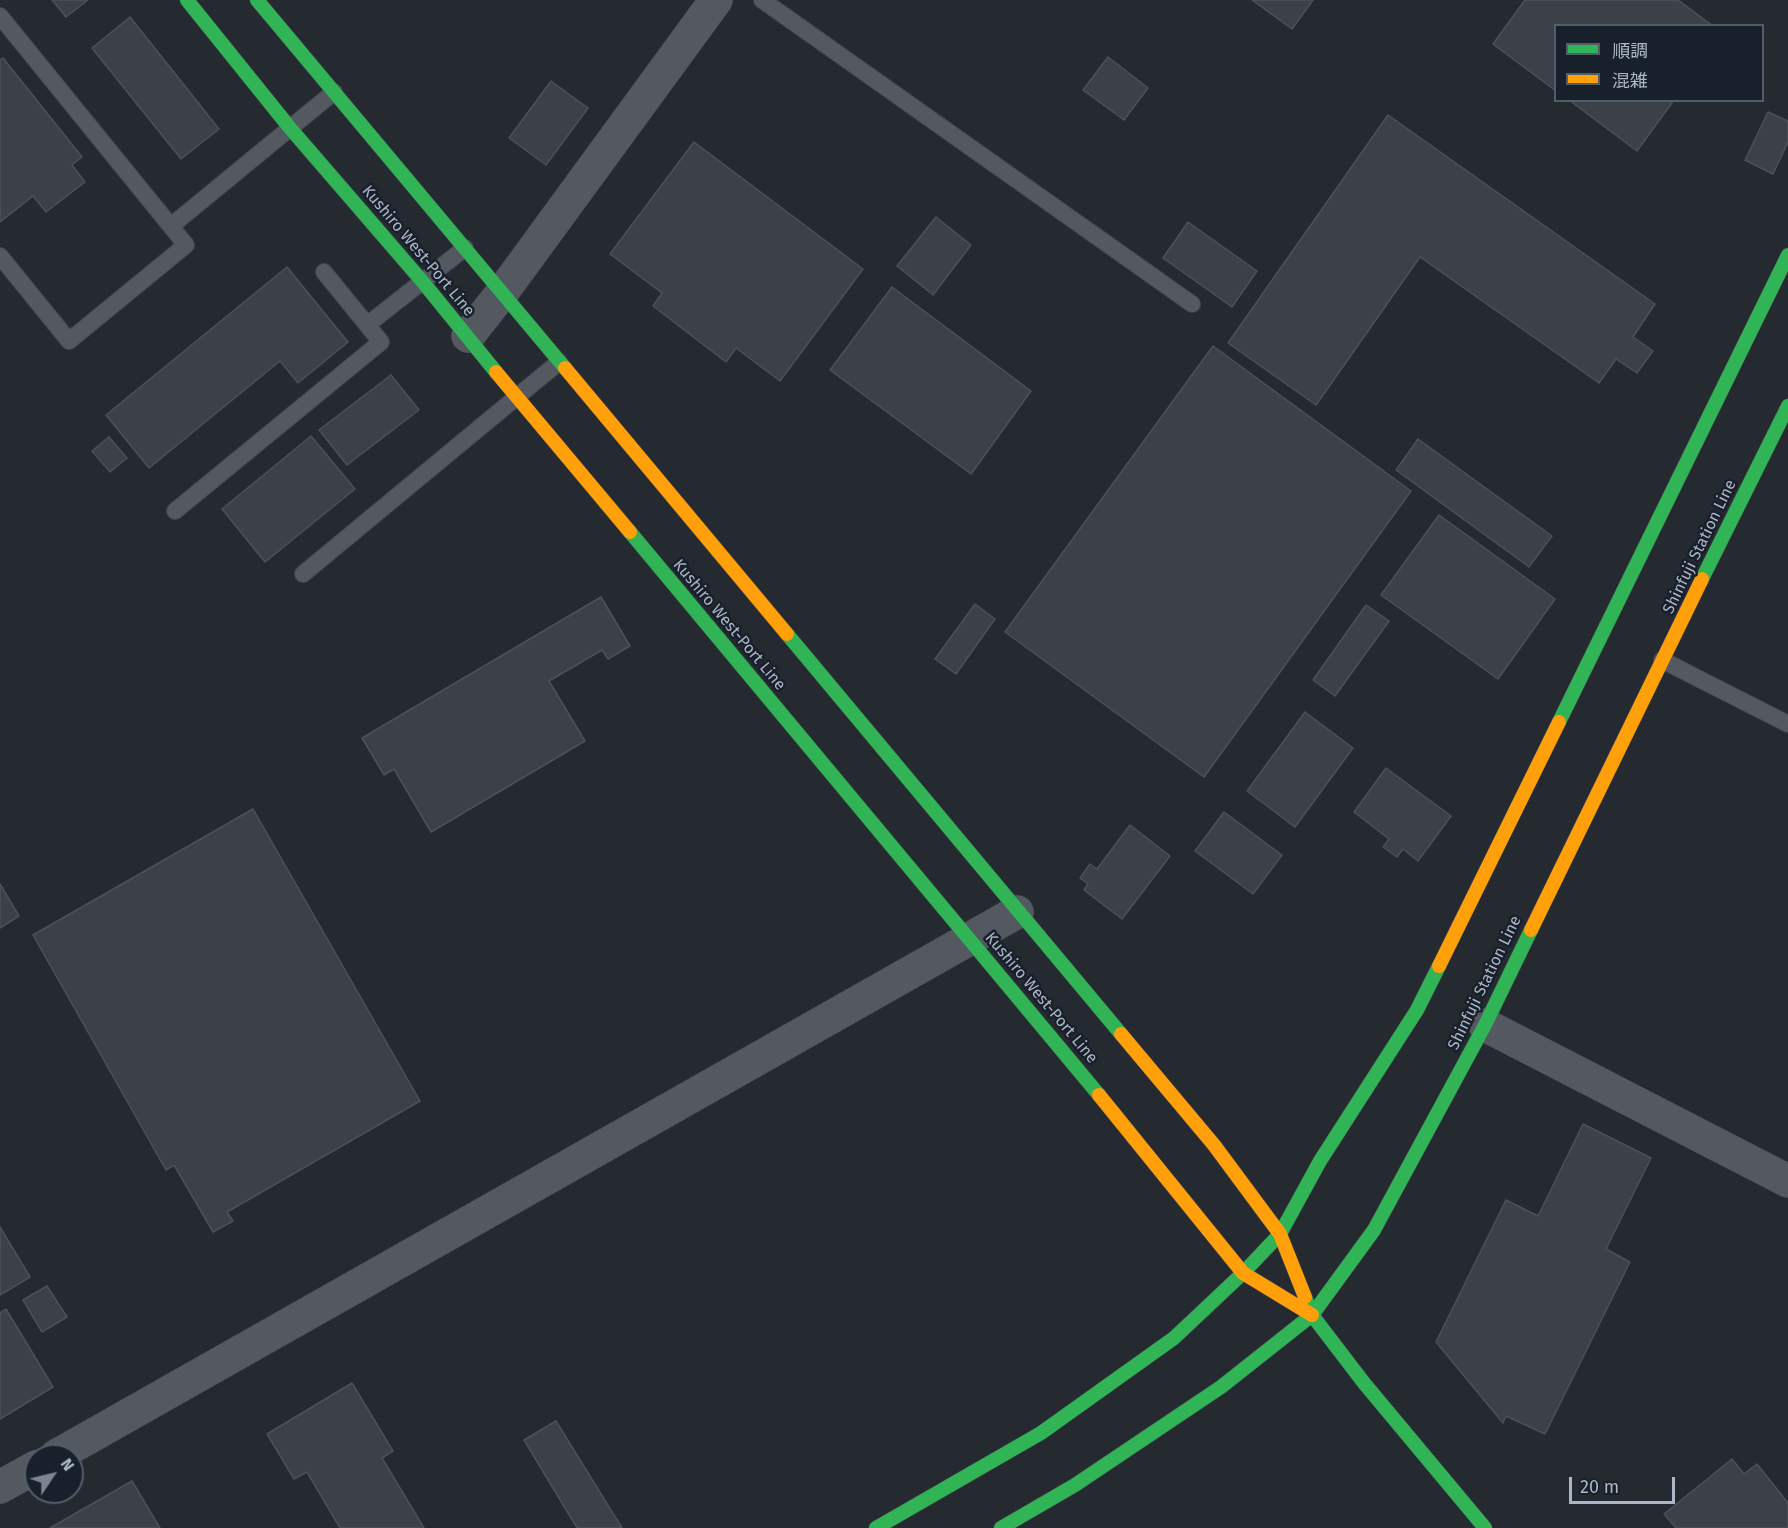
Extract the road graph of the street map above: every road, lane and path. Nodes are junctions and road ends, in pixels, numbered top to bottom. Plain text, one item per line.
1 (187, 0) edge
2 (257, 0) edge
3 (716, 0) edge
4 (762, 0) edge
5 (0, 16) edge
6 (334, 92) junction
7 (290, 128) junction
8 (171, 226) junction
9 (465, 248) junction
10 (1788, 255) edge
11 (0, 256) edge
12 (324, 272) dead end
13 (422, 281) junction
14 (501, 294) junction
15 (1192, 303) dead end
16 (368, 325) junction
17 (468, 336) junction
18 (559, 362) junction
19 (517, 398) junction
20 (1788, 406) edge
21 (174, 511) dead end
22 (303, 574) dead end
23 (1662, 660) junction
24 (1788, 724) edge
25 (1017, 912) junction
26 (970, 938) junction
27 (1485, 1025) junction
28 (1788, 1181) edge
29 (1280, 1234) junction
30 (1243, 1273) junction
31 (1312, 1315) junction
32 (77, 1444) edge
33 (24, 1474) edge
34 (0, 1487) edge
35 (876, 1528) edge
36 (1001, 1528) edge
37 (1485, 1528) edge

1 - 7 main road, Kushiro West-Port Line
2 - 6 main road
3 - 14 street
4 - 15 lane
5 - 8 lane
6 - 7 lane
6 - 9 main road
7 - 8 lane
7 - 13 main road, Kushiro West-Port Line
8 - 11 lane
9 - 13 lane
9 - 14 main road
10 - 29 main road
12 - 16 lane
13 - 16 lane
13 - 17 main road, Kushiro West-Port Line
14 - 17 street
14 - 18 main road
16 - 21 lane
17 - 19 main road, Kushiro West-Port Line
18 - 19 lane
18 - 25 main road
19 - 22 lane
19 - 26 main road, Kushiro West-Port Line
20 - 23 main road, Shinfuji Station Line
23 - 24 lane
23 - 27 main road, Shinfuji Station Line
25 - 26 street
25 - 29 main road
26 - 30 main road, Kushiro West-Port Line
26 - 32 street
27 - 28 street
27 - 31 main road, Shinfuji Station Line
29 - 30 main road
29 - 31 main road
30 - 31 main road, Kushiro West-Port Line
30 - 35 main road
31 - 36 main road
31 - 37 main road
33 - 34 street

